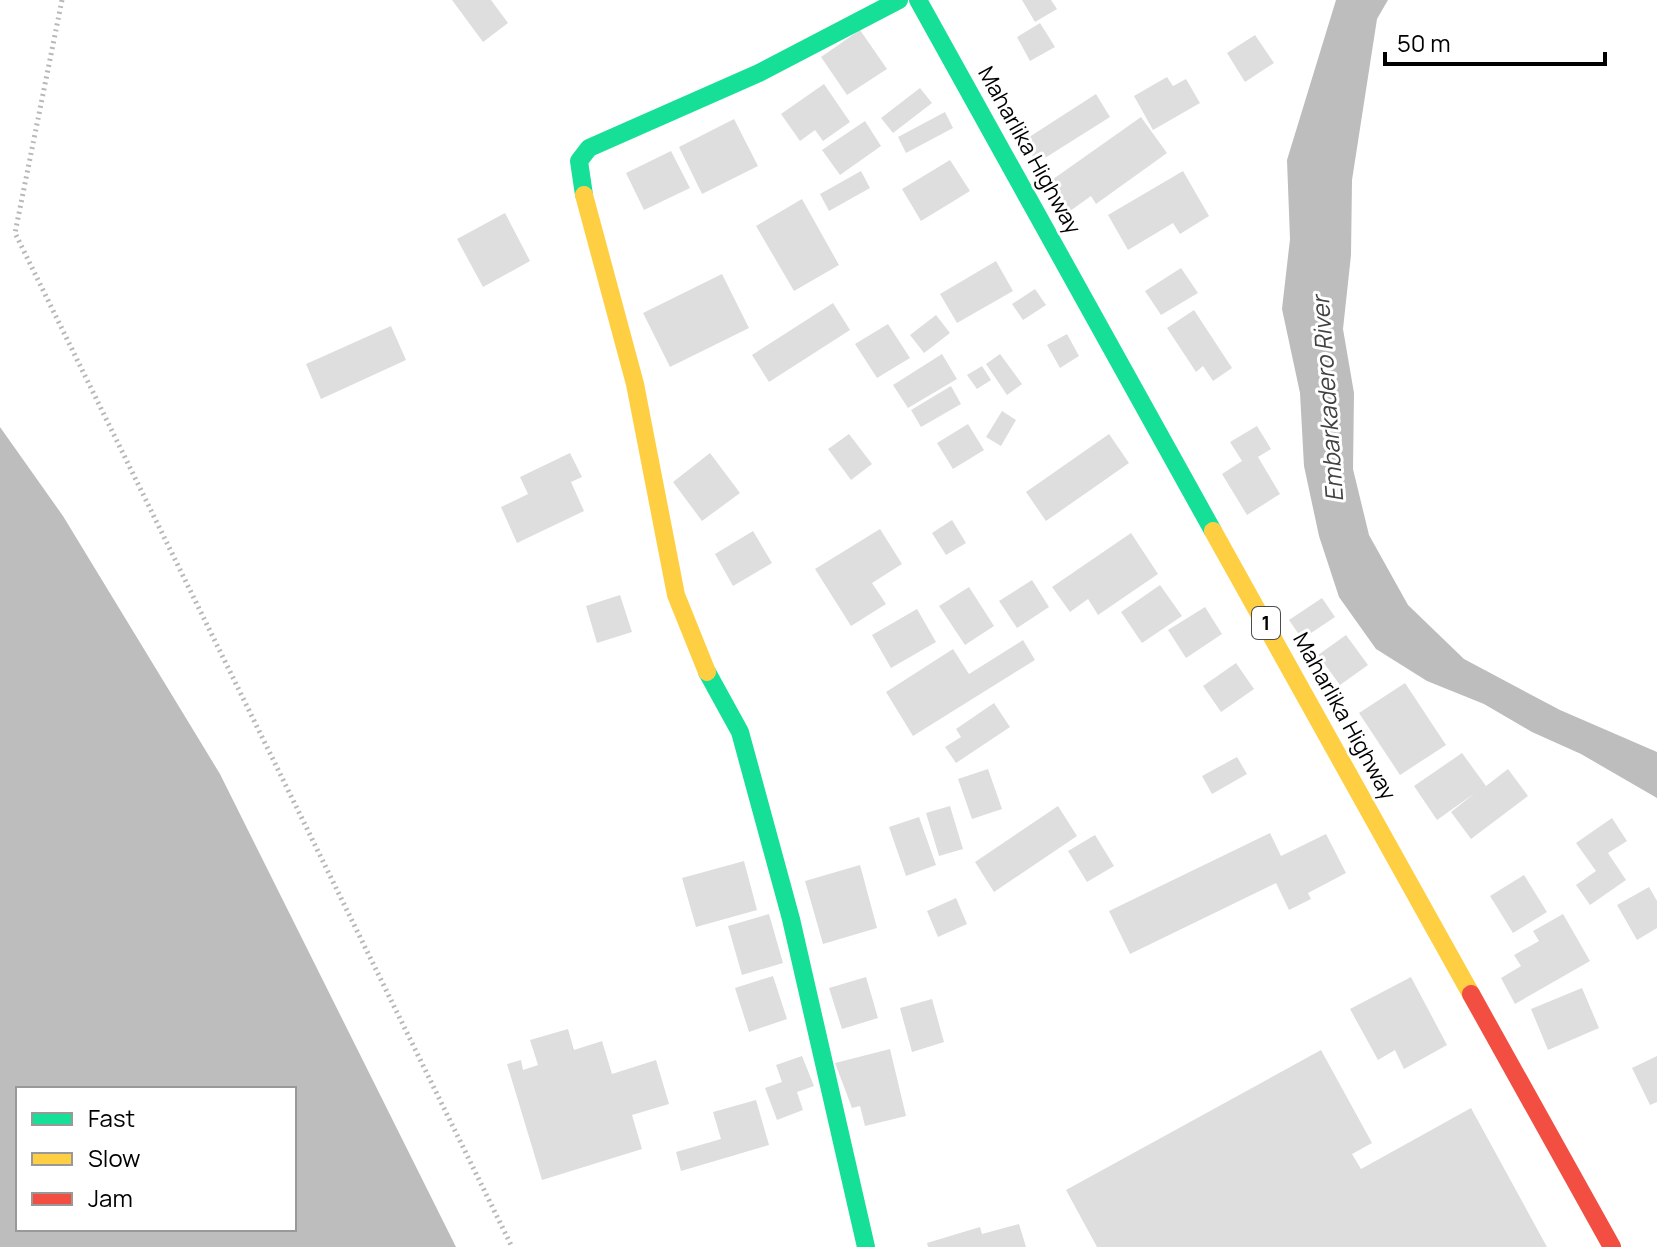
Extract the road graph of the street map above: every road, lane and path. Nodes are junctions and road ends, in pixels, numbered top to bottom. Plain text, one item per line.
1 (62, 0) edge
2 (899, 0) edge
3 (918, 0) edge
4 (512, 1247) edge
5 (866, 1247) edge
6 (1612, 1247) edge

1 - 4 path
2 - 5 main road
3 - 6 main road, Maharlika Highway / 1

